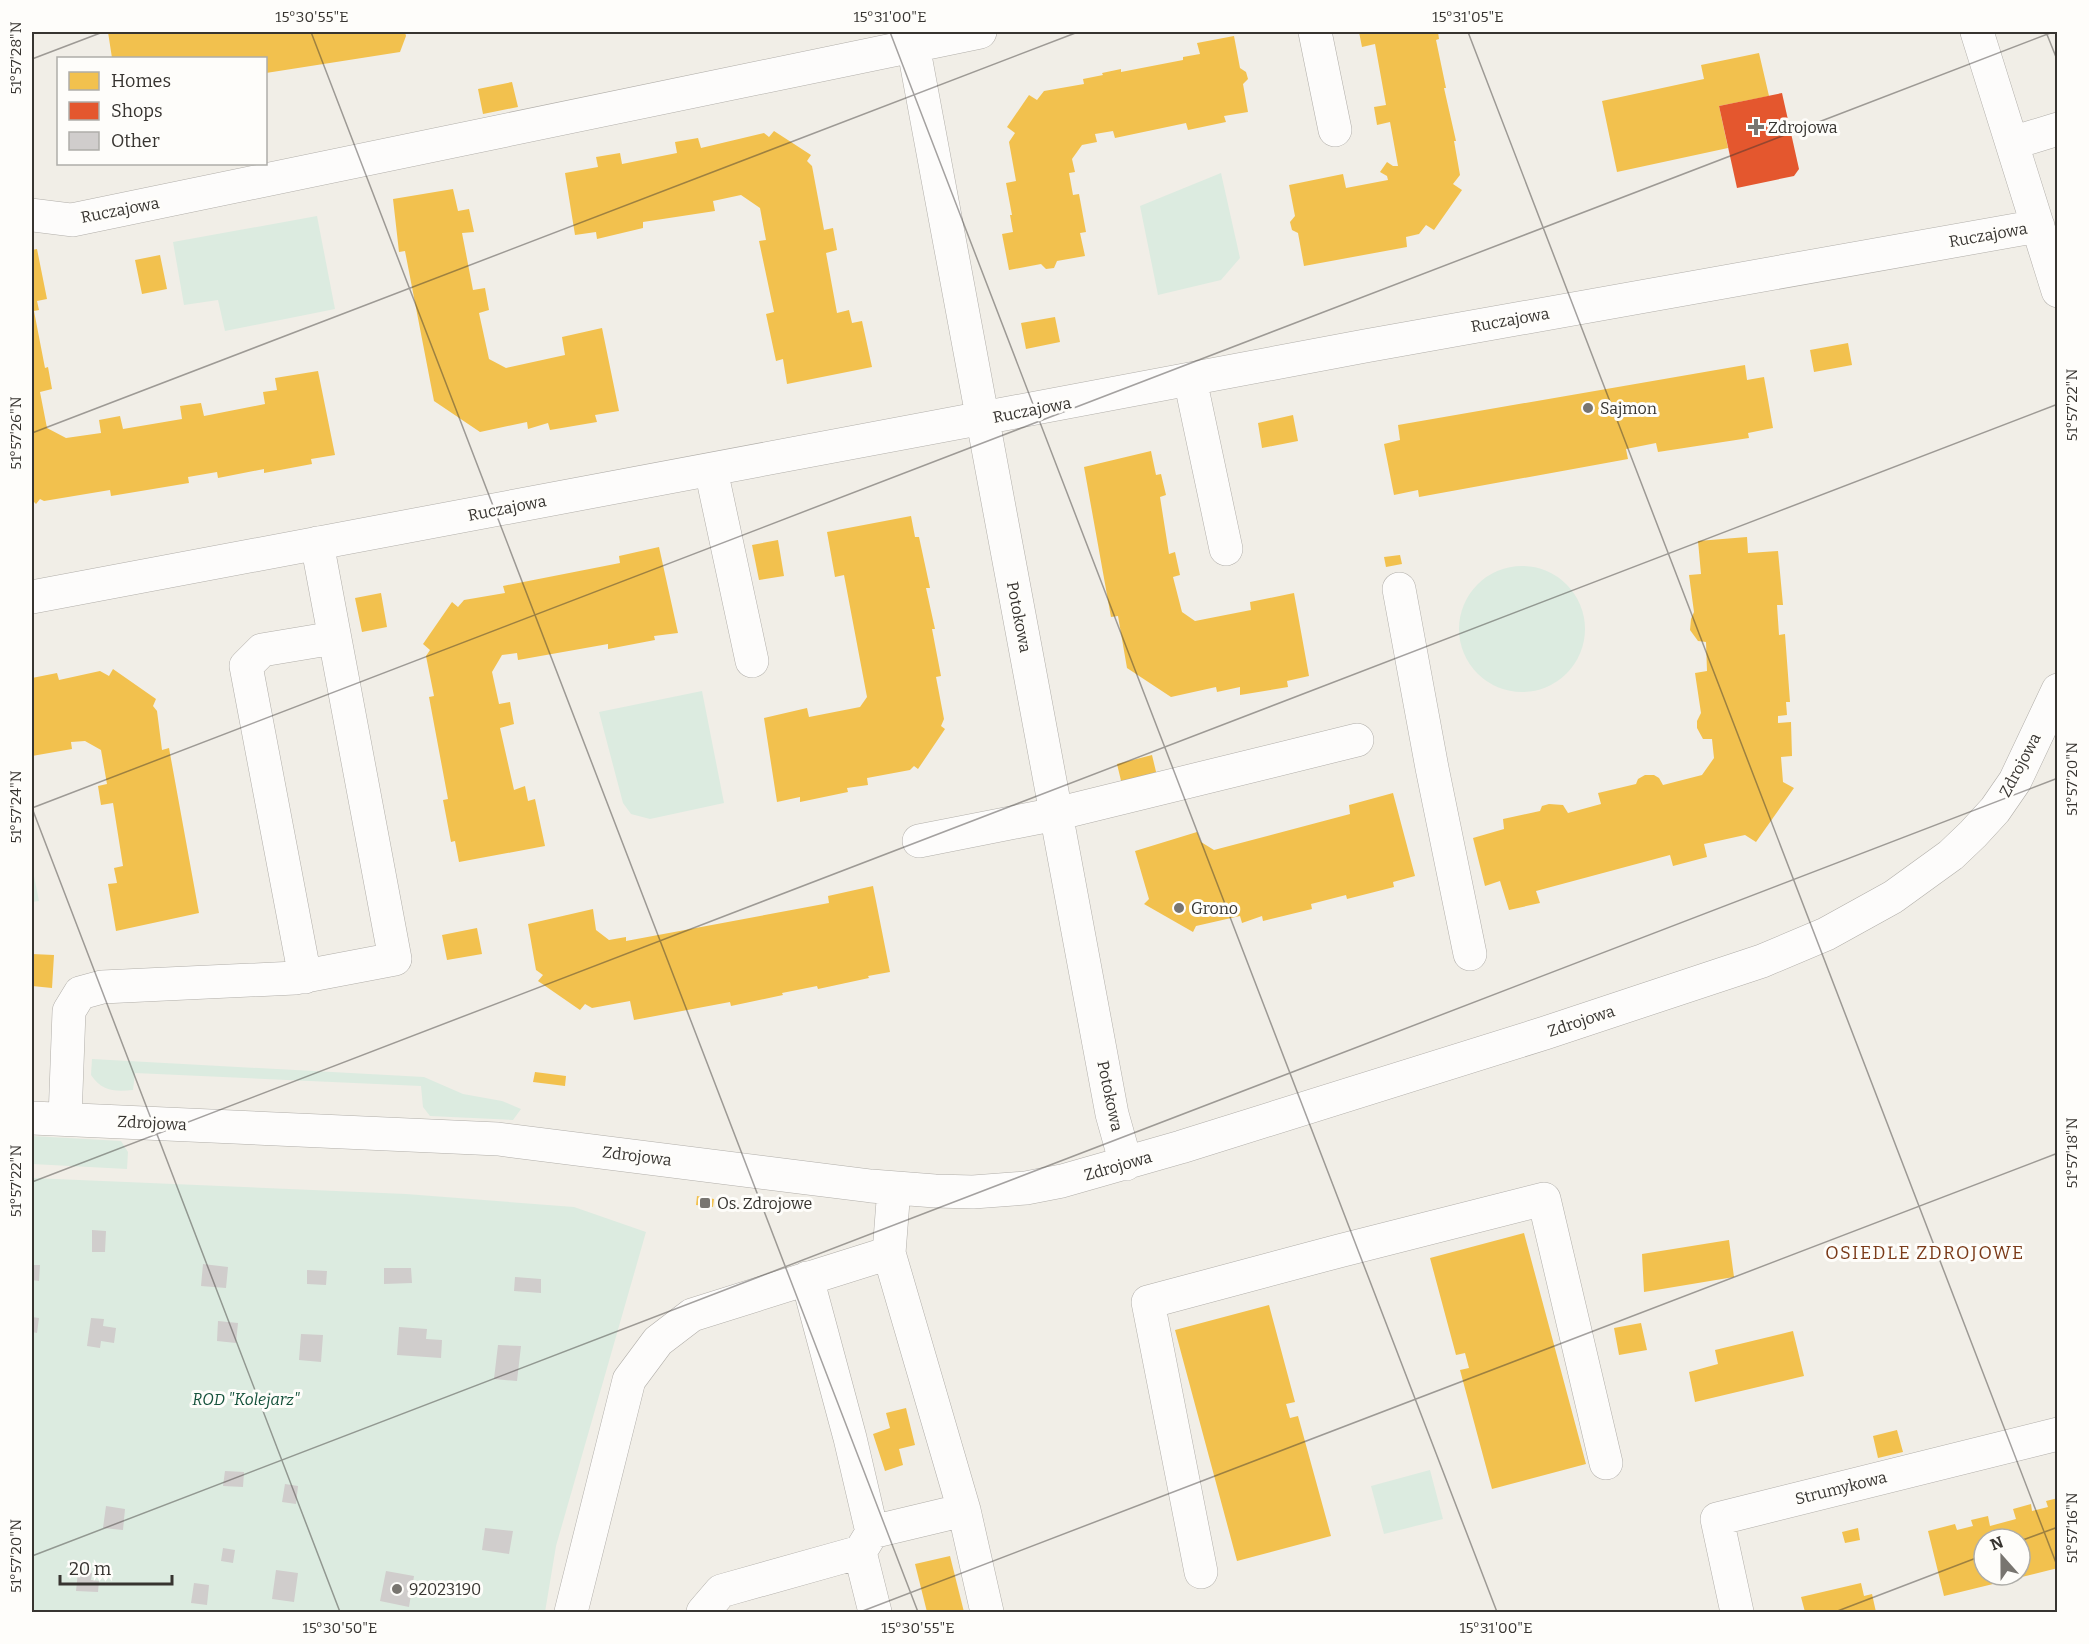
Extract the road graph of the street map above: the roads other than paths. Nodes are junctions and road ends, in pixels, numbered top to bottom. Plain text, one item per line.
1 (980, 32) edge
2 (1315, 32) edge
3 (1977, 32) edge
4 (913, 45) junction
5 (2058, 129) edge
6 (1335, 130) dead end
7 (2012, 143) junction
8 (32, 215) edge
9 (2038, 226) junction
10 (2058, 291) edge
11 (1190, 380) junction
12 (982, 420) junction
13 (711, 470) junction
14 (317, 543) junction
15 (1226, 549) dead end
16 (1398, 589) dead end
17 (32, 597) edge
18 (334, 638) junction
19 (752, 661) dead end
20 (2058, 690) edge
21 (1356, 740) dead end
22 (1056, 814) junction
23 (919, 841) dead end
24 (1470, 954) dead end
25 (305, 977) junction
26 (32, 1118) edge
27 (66, 1119) junction
28 (1126, 1164) junction
29 (894, 1188) junction
30 (889, 1254) junction
31 (807, 1278) junction
32 (2058, 1434) edge
33 (1606, 1463) dead end
34 (964, 1510) junction
35 (866, 1542) junction
36 (1200, 1572) dead end
37 (571, 1612) edge
38 (703, 1612) edge
39 (875, 1612) edge
40 (987, 1612) edge
41 (1737, 1612) edge

1 - 4 street, Ruczajowa
2 - 6 street
3 - 7 street
4 - 8 street, Ruczajowa
4 - 12 street, Ruczajowa
5 - 7 street
7 - 9 street
9 - 10 street
9 - 11 street, Ruczajowa
11 - 12 street, Ruczajowa
11 - 15 street
12 - 13 street, Ruczajowa
12 - 22 street, Potokowa
13 - 14 street, Ruczajowa
13 - 19 street
14 - 17 street, Ruczajowa
14 - 18 street
16 - 24 street
18 - 25 street
18 - 25 street
20 - 28 street, Zdrojowa
21 - 22 street
22 - 23 street
22 - 28 street, Potokowa
25 - 27 street
26 - 27 street, Zdrojowa
27 - 29 street, Zdrojowa
28 - 29 street, Zdrojowa
29 - 30 street
30 - 31 street
30 - 34 street
31 - 35 street
31 - 37 street
32 - 41 street, Strumykowa
33 - 36 street
34 - 35 street
34 - 40 street
35 - 38 street
35 - 39 street

